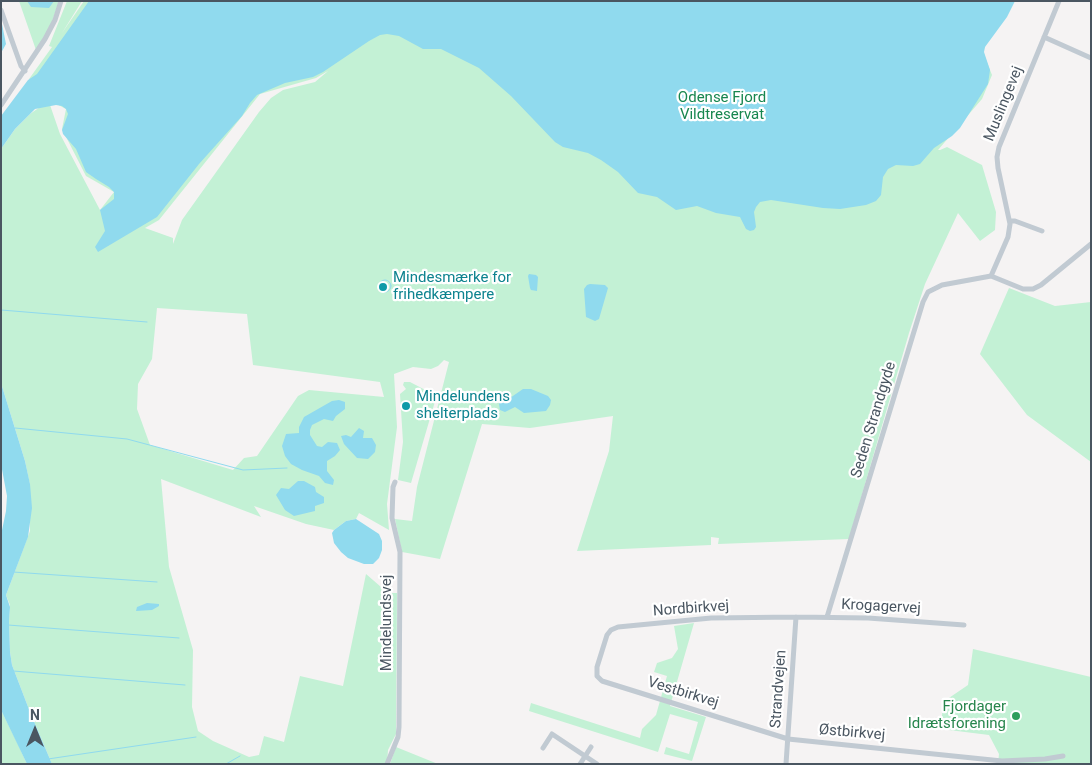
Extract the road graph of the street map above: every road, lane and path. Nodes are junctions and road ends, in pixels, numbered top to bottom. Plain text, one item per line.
1 (61, 1) edge
2 (1059, 1) edge
3 (1, 10) edge
4 (1044, 37) junction
5 (1091, 58) edge
6 (25, 71) junction
7 (1, 105) edge
8 (1010, 221) junction
9 (1042, 231) dead end
10 (1091, 244) edge
11 (991, 276) junction
12 (395, 482) dead end
13 (796, 617) junction
14 (827, 617) junction
15 (964, 625) dead end
16 (602, 651) joint
17 (788, 739) junction
18 (591, 747) dead end
19 (543, 748) dead end
20 (585, 756) junction
21 (1063, 756) dead end
22 (387, 764) edge
23 (580, 764) edge
24 (597, 764) edge
25 (786, 764) edge

1 - 6 street
2 - 4 street, Muslingevej
3 - 6 street
4 - 5 street
4 - 8 street, Muslingevej
6 - 7 street
8 - 9 street
8 - 11 street, Muslingevej
10 - 11 street
11 - 14 street, Seden Strandgyde
12 - 22 street, Mindelundsvej
13 - 14 street, Krogagervej
13 - 16 street, Nordbirkvej
13 - 17 street, Strandvejen
14 - 15 street, Krogagervej
16 - 17 street, Vestbirkvej
17 - 21 street, Østbirkvej
17 - 25 street, Strandvejen
18 - 20 street
19 - 20 street
20 - 23 street
20 - 24 street

